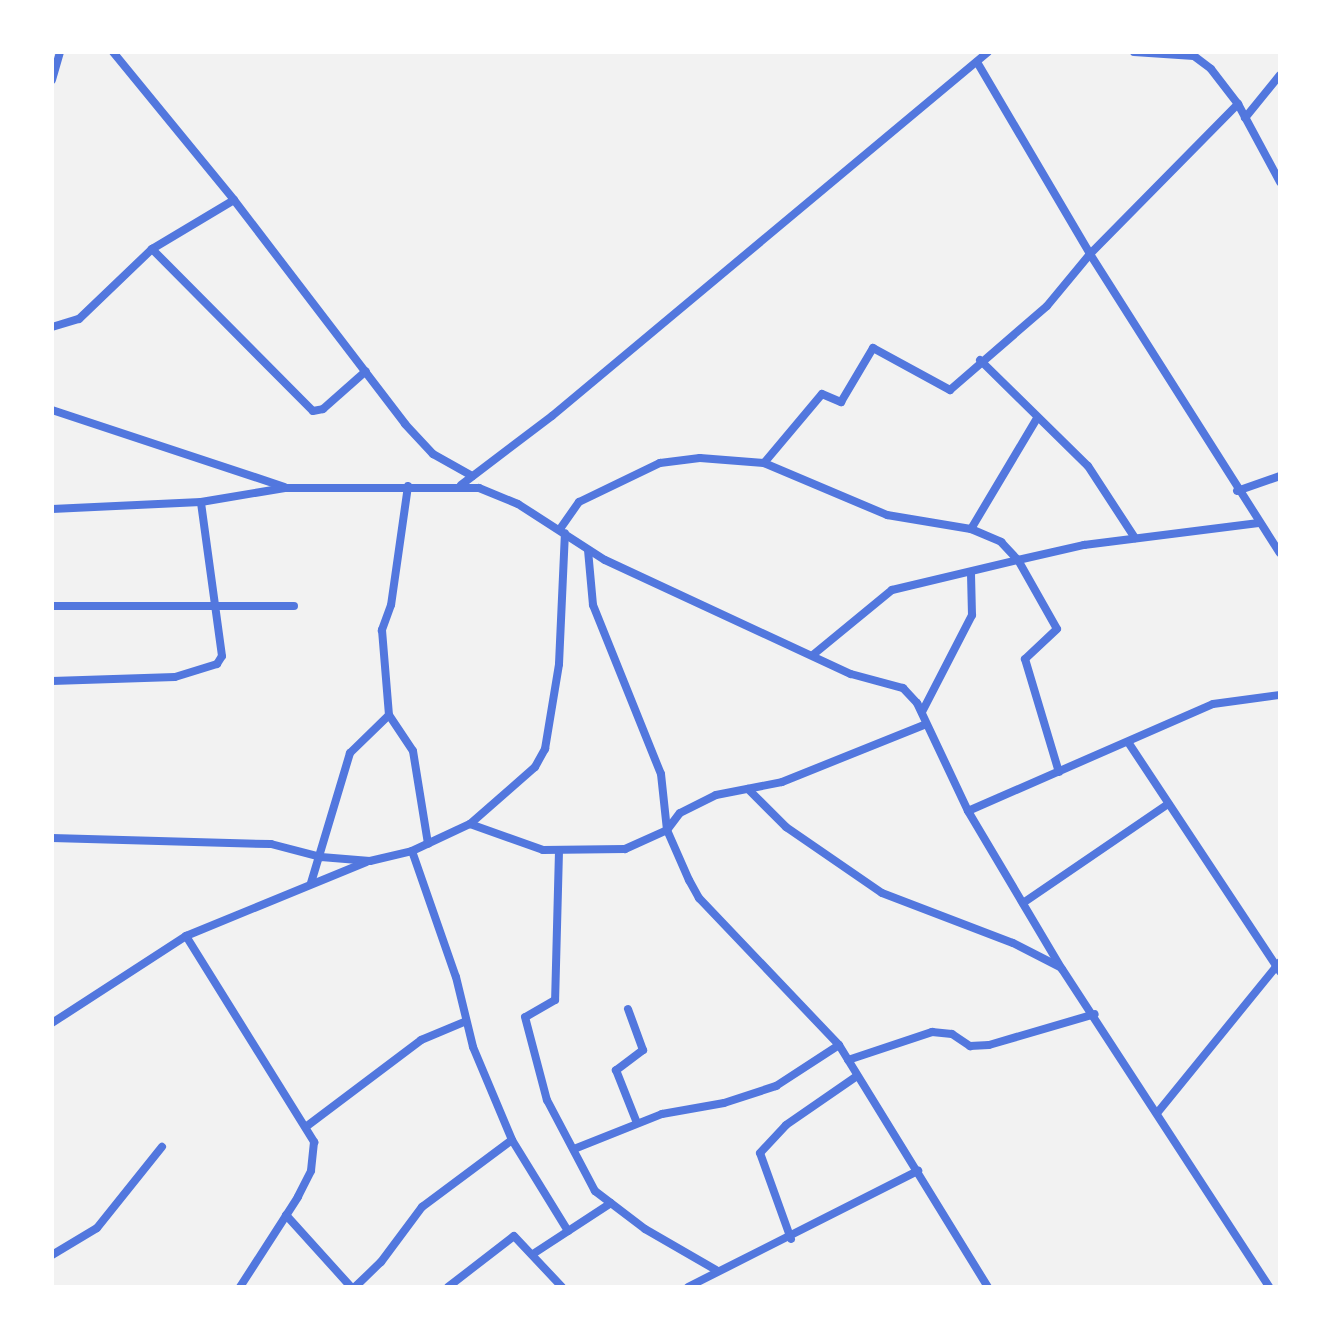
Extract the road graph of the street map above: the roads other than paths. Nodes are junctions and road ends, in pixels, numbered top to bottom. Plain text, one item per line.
1 (60, 52) edge
2 (113, 52) edge
3 (988, 52) edge
4 (1134, 52) edge
5 (1197, 54) edge
6 (977, 62) junction
7 (1280, 75) edge
8 (52, 80) edge
9 (1238, 104) junction
10 (1245, 118) junction
11 (1280, 182) edge
12 (234, 200) junction
13 (152, 249) junction
14 (1090, 254) junction
15 (52, 327) edge
16 (980, 360) junction
17 (366, 371) junction
18 (52, 410) edge
19 (1036, 420) junction
20 (764, 463) junction
21 (472, 476) junction
22 (1280, 476) edge
23 (461, 485) junction
24 (408, 486) junction
25 (285, 488) junction
26 (1237, 491) junction
27 (201, 502) junction
28 (52, 509) edge
29 (1259, 523) junction
30 (971, 529) junction
31 (563, 531) junction
32 (1135, 538) junction
33 (588, 550) junction
34 (1280, 553) edge
35 (1018, 560) junction
36 (971, 573) junction
37 (215, 605) junction
38 (52, 606) edge
39 (294, 606) dead end
40 (814, 654) junction
41 (52, 681) edge
42 (1279, 697) edge
43 (922, 712) junction
44 (389, 715) junction
45 (926, 724) junction
46 (1128, 742) junction
47 (1059, 772) junction
48 (748, 789) junction
49 (1168, 804) junction
50 (968, 811) junction
51 (470, 824) junction
52 (667, 830) junction
53 (52, 838) edge
54 (428, 844) junction
55 (412, 851) junction
56 (559, 851) junction
57 (321, 857) junction
58 (370, 861) junction
59 (311, 883) junction
60 (1023, 903) junction
61 (186, 936) junction
62 (1279, 967) edge
63 (1062, 969) junction
64 (628, 1009) dead end
65 (1095, 1014) junction
66 (464, 1022) junction
67 (52, 1023) edge
68 (839, 1045) junction
69 (848, 1060) junction
70 (857, 1076) junction
71 (1158, 1112) junction
72 (637, 1123) junction
73 (307, 1126) junction
74 (512, 1140) junction
75 (162, 1147) dead end
76 (574, 1149) junction
77 (918, 1171) junction
78 (611, 1203) junction
79 (286, 1215) junction
80 (568, 1231) junction
81 (791, 1239) junction
82 (54, 1249) edge
83 (533, 1254) junction
84 (716, 1270) junction
85 (240, 1287) edge
86 (353, 1287) edge
87 (448, 1287) edge
88 (562, 1287) edge
89 (688, 1287) edge
90 (988, 1287) edge
91 (1269, 1287) edge

1 - 8 street
2 - 12 street
3 - 6 street
4 - 5 street
5 - 9 street
6 - 14 street
6 - 21 street
7 - 10 street
9 - 10 street
9 - 14 street
10 - 11 street
12 - 13 street
12 - 17 street
13 - 15 street
13 - 17 street
14 - 16 street
14 - 26 street
16 - 19 street
16 - 20 street
17 - 21 street
18 - 25 street
19 - 30 street
19 - 32 street
20 - 30 street
20 - 31 street
21 - 23 street
22 - 26 street
23 - 24 street
23 - 31 street
24 - 25 street
24 - 44 street
25 - 27 street
26 - 29 street
27 - 28 street
27 - 37 street
29 - 32 street
29 - 34 street
30 - 35 street
31 - 33 street
31 - 51 street
32 - 35 street
33 - 40 street
33 - 52 street
35 - 36 street
35 - 47 street
36 - 40 street
36 - 43 street
37 - 38 street
37 - 39 street
37 - 41 street
40 - 43 street
42 - 46 street
43 - 45 street
44 - 54 street
44 - 57 street
45 - 48 street
45 - 50 street
46 - 47 street
46 - 49 street
47 - 50 street
48 - 52 street
48 - 63 street
49 - 60 street
49 - 62 street
50 - 60 street
51 - 54 street
51 - 56 street
52 - 56 street
52 - 68 street
53 - 57 street
54 - 55 street
55 - 58 street
55 - 66 street
56 - 76 street
57 - 58 street
57 - 59 street
58 - 59 street
59 - 61 street
60 - 63 street
61 - 67 street
61 - 73 street
62 - 71 street
63 - 65 street
64 - 72 street
65 - 69 street
65 - 71 street
66 - 73 street
66 - 74 street
68 - 69 street
68 - 72 street
69 - 70 street
70 - 77 street
70 - 81 street
71 - 91 street
72 - 76 street
73 - 79 street
74 - 80 street
74 - 86 street
75 - 82 street
76 - 78 street
77 - 81 street
77 - 90 street
78 - 80 street
78 - 84 street
79 - 85 street
79 - 86 street
80 - 83 street
81 - 84 street
83 - 87 street
83 - 88 street
84 - 89 street

